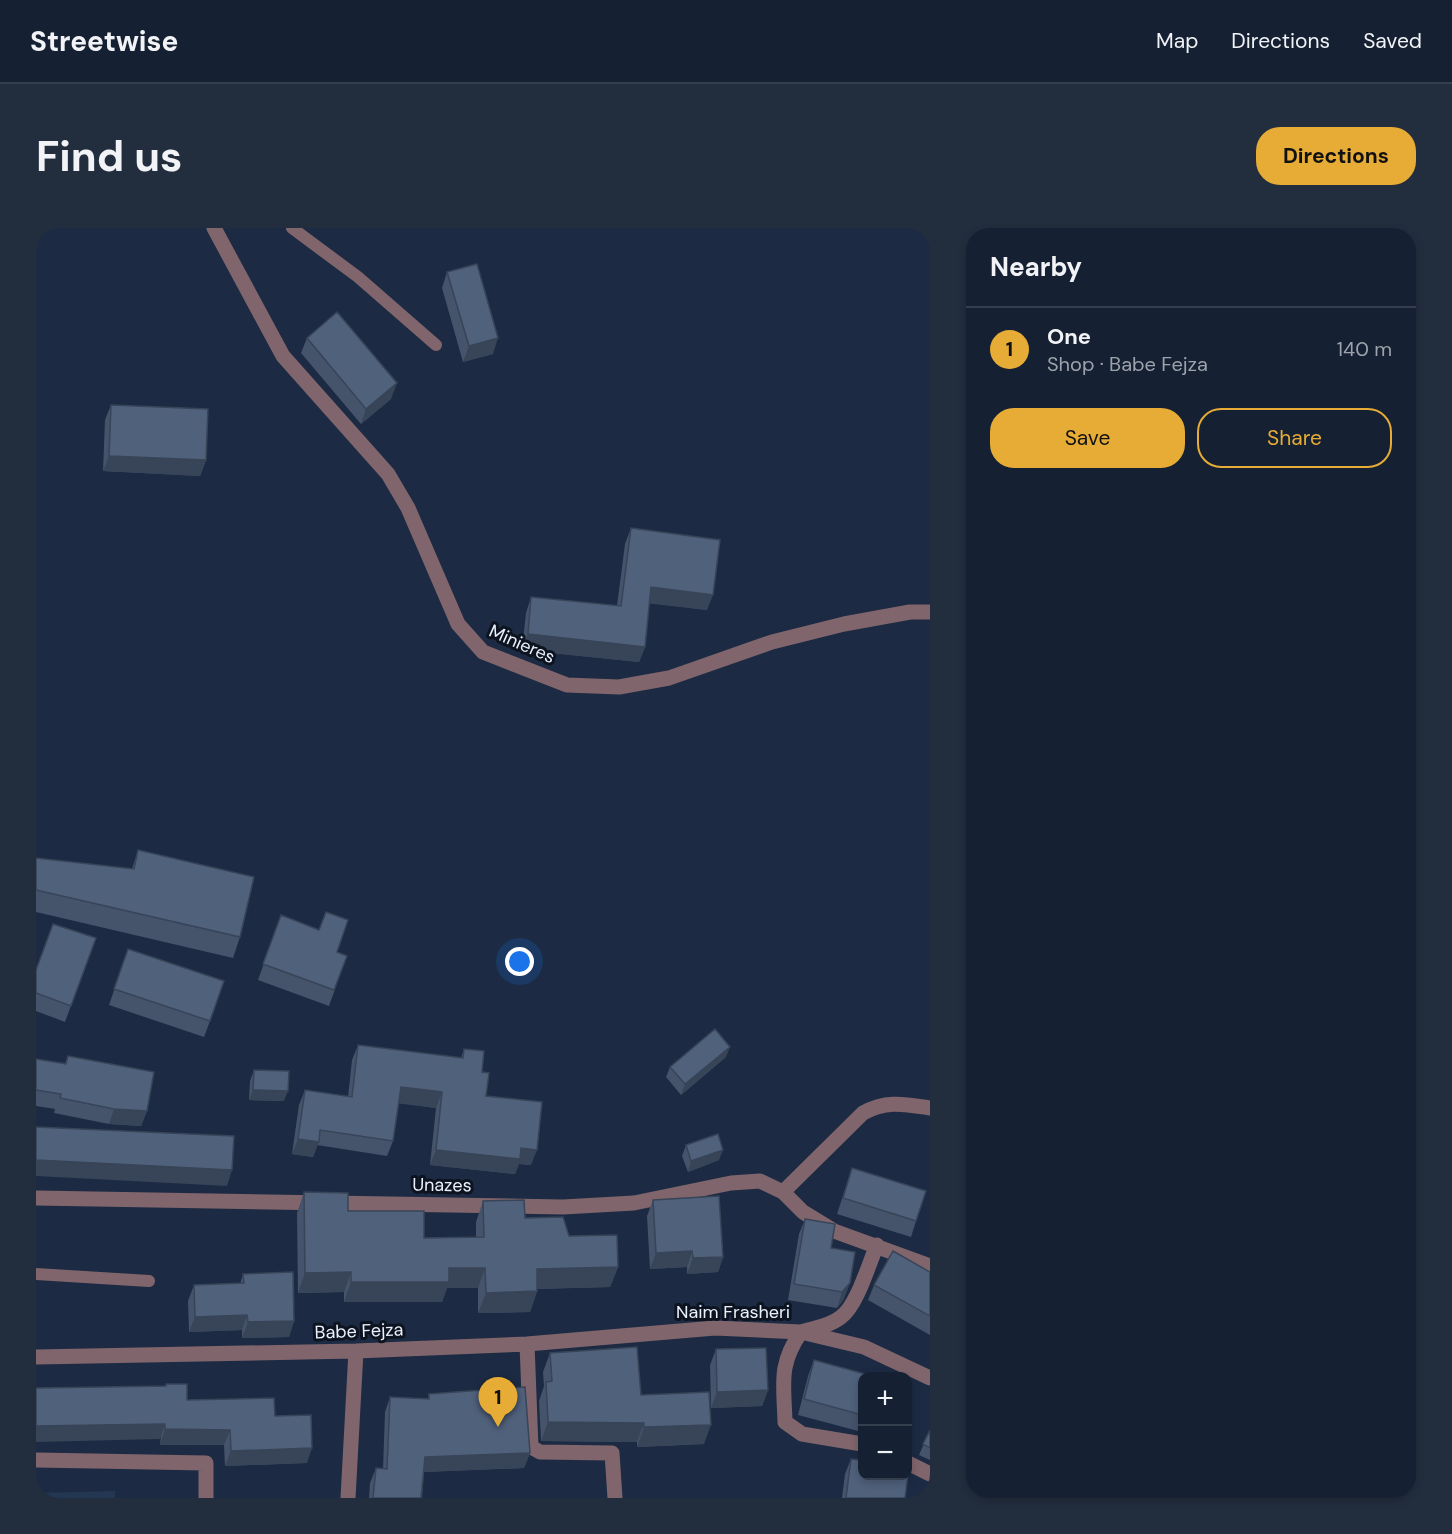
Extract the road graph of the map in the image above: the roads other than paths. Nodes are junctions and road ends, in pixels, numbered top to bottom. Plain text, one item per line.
1 (214, 228) edge
2 (292, 228) edge
3 (436, 345) dead end
4 (930, 612) edge
5 (930, 1108) edge
6 (783, 1192) junction
7 (36, 1198) edge
8 (877, 1245) junction
9 (930, 1266) edge
10 (36, 1274) edge
11 (149, 1281) dead end
12 (801, 1332) junction
13 (527, 1344) junction
14 (356, 1351) junction
15 (36, 1357) edge
16 (930, 1378) edge
17 (858, 1443) edge
18 (36, 1460) edge
19 (912, 1465) edge
20 (930, 1474) edge
21 (206, 1498) edge
22 (348, 1498) edge
23 (615, 1498) edge

1 - 4 street, Minieres
2 - 3 lane
5 - 6 street
6 - 7 street, Unazes
6 - 8 street, Unazes
8 - 9 street, Unazes
8 - 12 street
10 - 11 lane
12 - 13 street, Naim Frasheri
12 - 16 street, Naim Frasheri
12 - 17 street
13 - 14 street, Babe Fejza
13 - 23 street
14 - 15 street, Babe Fejza
14 - 22 street
18 - 21 street
19 - 20 street

